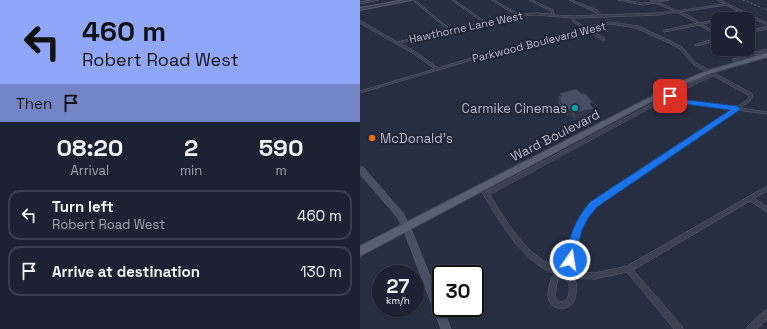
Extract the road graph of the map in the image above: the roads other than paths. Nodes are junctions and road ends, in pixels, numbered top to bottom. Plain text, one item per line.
1 (378, 0) edge
2 (410, 0) edge
3 (414, 0) edge
4 (453, 0) edge
5 (492, 0) edge
6 (530, 0) edge
7 (570, 0) edge
8 (619, 0) edge
9 (651, 0) edge
10 (668, 0) edge
11 (718, 0) edge
12 (656, 2) junction
13 (360, 3) edge
14 (727, 4) junction
15 (360, 9) edge
16 (678, 12) junction
17 (743, 12) edge
18 (518, 15) junction
19 (551, 15) junction
20 (600, 16) junction
21 (573, 17) junction
22 (755, 18) edge
23 (711, 21) edge
24 (360, 22) edge
25 (485, 22) junction
26 (700, 23) junction
27 (767, 24) edge
28 (586, 27) junction
29 (767, 28) edge
30 (450, 30) junction
31 (711, 30) edge
32 (665, 31) dead end
33 (755, 31) edge
34 (603, 38) dead end
35 (711, 41) edge
36 (396, 43) junction
37 (697, 44) dead end
38 (762, 53) edge
39 (734, 60) dead end
40 (437, 69) junction
41 (711, 73) junction
42 (360, 92) edge
43 (667, 94) junction
44 (737, 109) junction
45 (767, 113) edge
46 (360, 169) edge
47 (482, 187) junction
48 (767, 188) edge
49 (486, 194) junction
50 (750, 198) junction
51 (767, 210) edge
52 (406, 226) junction
53 (360, 251) edge
54 (628, 269) junction
55 (566, 274) junction
56 (767, 314) edge
57 (446, 329) edge
58 (679, 329) edge
59 (752, 329) edge

1 - 13 street
2 - 15 street
3 - 30 street
4 - 25 street
5 - 18 street
6 - 19 street
7 - 20 street
8 - 12 street
9 - 12 street
10 - 12 street
11 - 14 street
12 - 16 street
14 - 16 street, Hawthorne Lane West
14 - 17 street
16 - 20 street, Hawthorne Lane West
16 - 26 street
18 - 19 street, Hawthorne Lane West
18 - 25 street, Hawthorne Lane West
19 - 21 street, Hawthorne Lane West
20 - 21 street, Hawthorne Lane West
21 - 28 street
22 - 27 street
23 - 26 street
24 - 36 street
25 - 30 street, Hawthorne Lane West
26 - 31 street
26 - 32 street
28 - 34 street
28 - 40 street, Parkwood Boulevard West
28 - 41 street, Parkwood Boulevard West
29 - 33 street
30 - 36 street, Hawthorne Lane West
35 - 37 street
36 - 40 street
38 - 39 street
38 - 41 main road, Ward Boulevard
40 - 42 street, Parkwood Boulevard West
41 - 43 main road, Ward Boulevard
41 - 44 street, Parkwood Boulevard West
43 - 44 street
43 - 47 main road, Ward Boulevard
43 - 49 street
44 - 45 street
44 - 55 street
46 - 52 main road
47 - 49 street
47 - 52 main road, Ward Boulevard
48 - 50 street
49 - 55 street
50 - 51 street
50 - 54 street
52 - 53 main road, Ward Boulevard
52 - 57 main road
54 - 55 street
54 - 58 street
56 - 59 street

